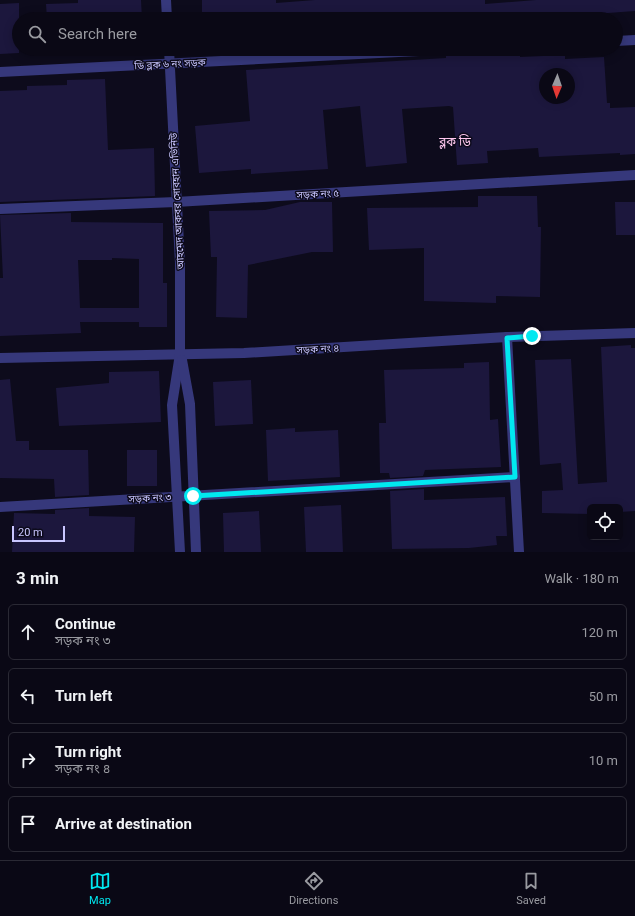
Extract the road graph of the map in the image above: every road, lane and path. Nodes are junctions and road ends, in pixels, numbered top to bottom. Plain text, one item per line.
1 (166, 0) edge
2 (167, 12) edge
3 (635, 40) edge
4 (623, 41) edge
5 (169, 56) edge
6 (324, 56) edge
7 (170, 64) junction
8 (0, 72) edge
9 (635, 175) edge
10 (176, 202) junction
11 (0, 209) edge
12 (635, 333) edge
13 (507, 338) junction
14 (180, 354) junction
15 (0, 358) edge
16 (515, 477) junction
17 (193, 496) junction
18 (176, 497) junction
19 (0, 507) edge
20 (180, 552) edge
21 (196, 552) edge
22 (519, 552) edge

1 - 2 street
3 - 4 street
5 - 7 street, আহমেদ আকবর সোবহান এভিনিউ
6 - 7 street, ডি ব্লক ৬ নং সড়ক
7 - 8 street, ডি ব্লক ৬ নং সড়ক
7 - 10 street, আহমেদ আকবর সোবহান এভিনিউ
9 - 10 street, সড়ক নং ৫
10 - 11 street, সড়ক নং ৫
10 - 14 street, আহমেদ আকবর সোবহান এভিনিউ
12 - 13 street, সড়ক নং ৪
13 - 14 street, সড়ক নং ৪
13 - 16 street
14 - 15 street, সড়ক নং ৪
14 - 17 street, আহমেদ আকবর সোবহান এভিনিউ
14 - 18 street, আহমেদ আকবর সোবহান এভিনিউ
16 - 17 street, সড়ক নং ৩
16 - 22 street
17 - 18 street, সড়ক নং ৩
17 - 21 street, আহমেদ আকবর সোবহান এভিনিউ
18 - 19 street, সড়ক নং ৩
18 - 20 street, আহমেদ আকবর সোবহান এভিনিউ

